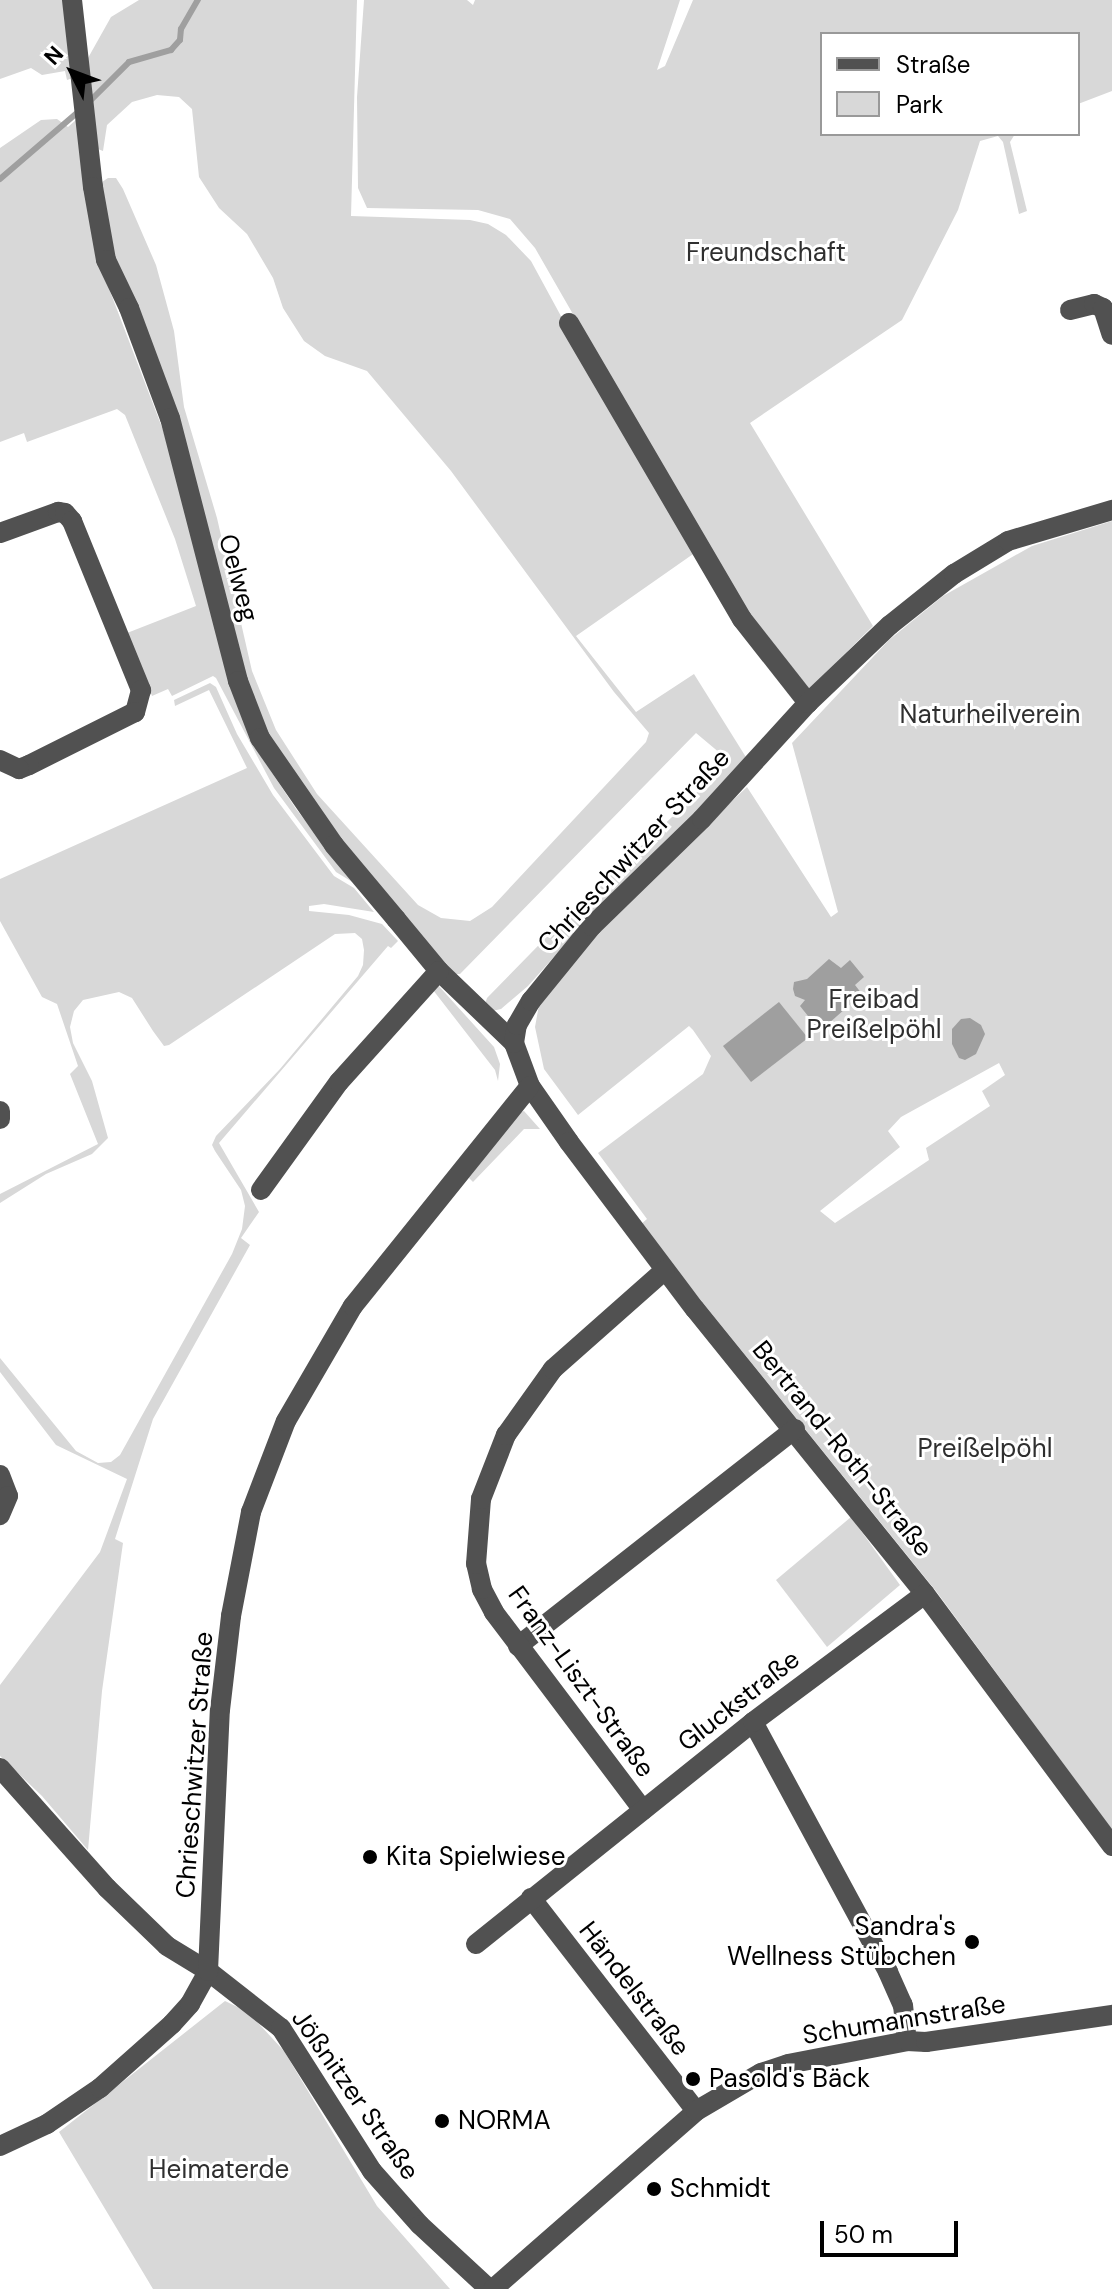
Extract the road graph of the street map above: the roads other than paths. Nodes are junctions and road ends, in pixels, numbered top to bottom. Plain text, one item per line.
1 (72, 0) edge
2 (1070, 310) dead end
3 (569, 323) dead end
4 (1112, 335) edge
5 (1112, 510) edge
6 (0, 533) edge
7 (808, 703) junction
8 (0, 760) edge
9 (439, 971) junction
10 (514, 1043) junction
11 (530, 1086) junction
12 (0, 1111) edge
13 (0, 1119) edge
14 (261, 1190) dead end
15 (665, 1270) junction
16 (795, 1429) junction
17 (0, 1475) edge
18 (0, 1515) edge
19 (925, 1594) junction
20 (518, 1646) junction
21 (753, 1722) junction
22 (0, 1768) edge
23 (643, 1810) junction
24 (1112, 1846) edge
25 (531, 1898) junction
26 (476, 1944) dead end
27 (208, 1971) junction
28 (1112, 2015) edge
29 (907, 2041) junction
30 (696, 2111) junction
31 (0, 2146) edge
32 (491, 2289) edge

1 - 9 street, Oelweg
2 - 4 street
3 - 7 street
5 - 7 street, Chrieschwitzer Straße
6 - 8 street
7 - 10 street, Chrieschwitzer Straße
9 - 10 street, Oelweg
9 - 14 street
10 - 11 street, Oelweg
11 - 15 street, Bertrand-Roth-Straße
11 - 27 street, Chrieschwitzer Straße
12 - 13 street
15 - 16 street, Bertrand-Roth-Straße
15 - 20 street, Franz-Liszt-Straße
16 - 19 street, Bertrand-Roth-Straße
16 - 20 street
17 - 18 street
19 - 21 street, Gluckstraße
19 - 24 street, Bertrand-Roth-Straße
20 - 23 street, Franz-Liszt-Straße
21 - 23 street, Gluckstraße
21 - 29 street
22 - 27 street, Jößnitzer Straße
23 - 25 street, Gluckstraße
25 - 26 street, Gluckstraße
25 - 30 street, Händelstraße
27 - 31 street, Chrieschwitzer Straße
27 - 32 street, Jößnitzer Straße
28 - 29 street, Schumannstraße
29 - 30 street, Schumannstraße
30 - 32 street, Schumannstraße

